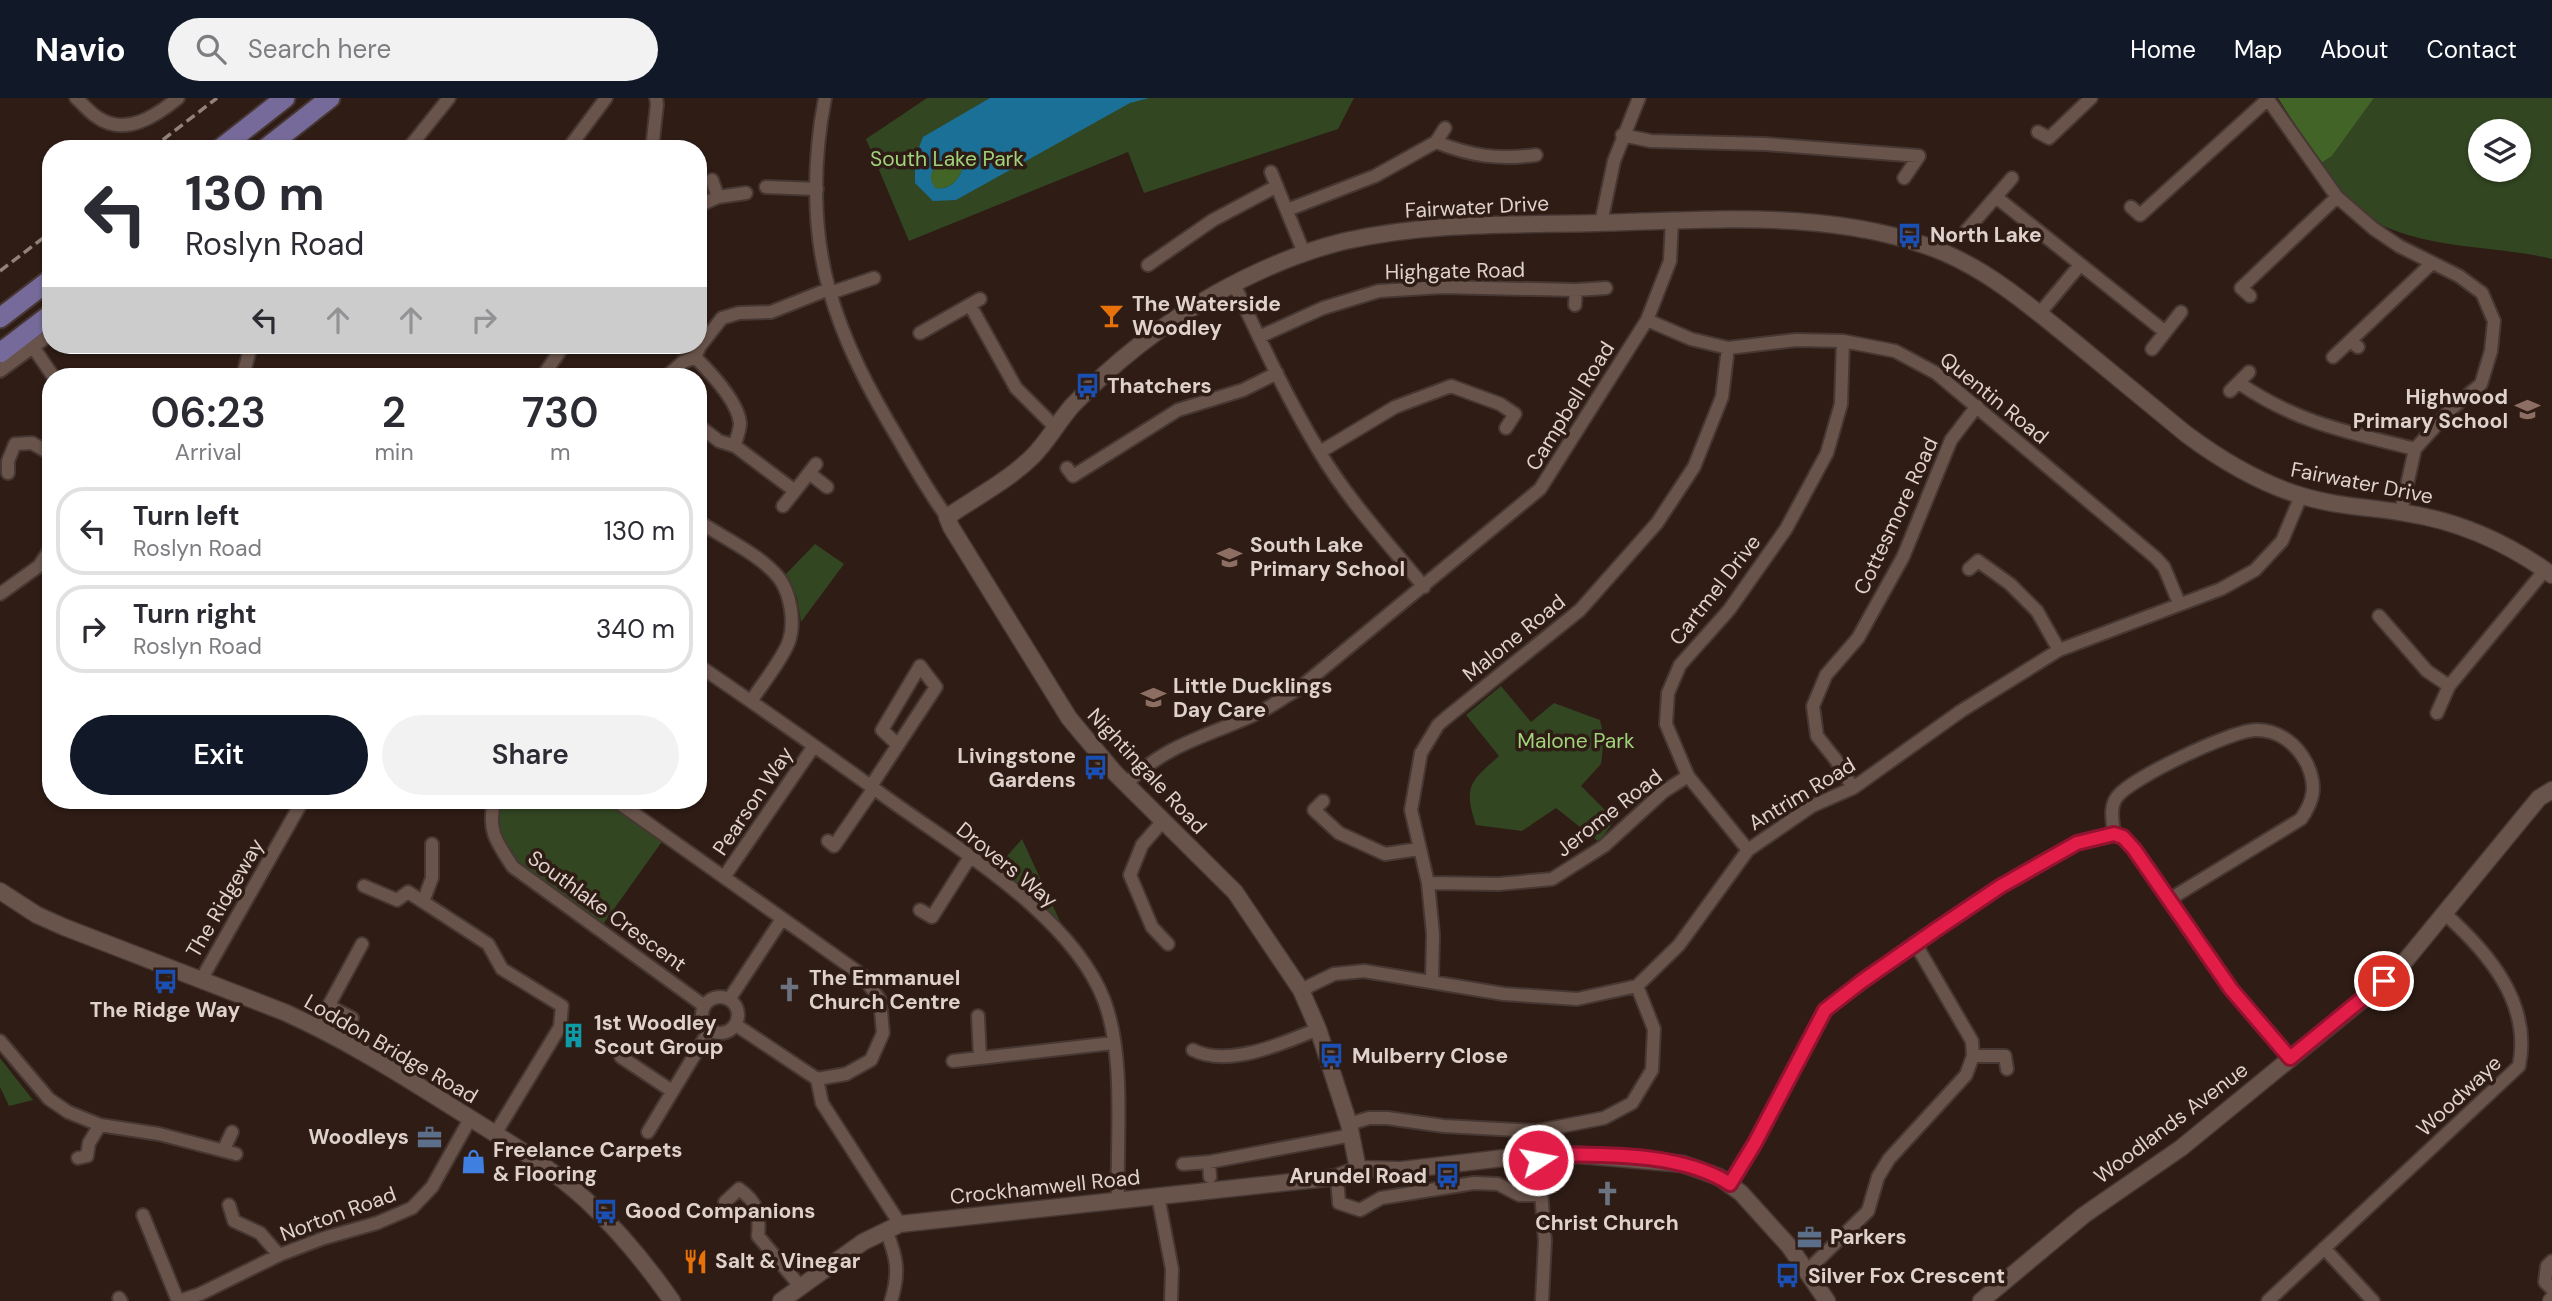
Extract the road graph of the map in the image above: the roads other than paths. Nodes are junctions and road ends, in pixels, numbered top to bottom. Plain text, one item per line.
1 (76, 98) edge
2 (178, 98) edge
3 (285, 98) edge
4 (330, 98) edge
5 (606, 98) edge
6 (656, 98) edge
7 (825, 98) edge
8 (1639, 98) edge
9 (2091, 98) edge
10 (2268, 98) edge
11 (442, 100) edge
12 (1445, 128) dead end
13 (1622, 135) junction
14 (231, 140) edge
15 (276, 140) edge
16 (414, 140) edge
17 (575, 140) edge
18 (653, 140) edge
19 (1436, 142) junction
20 (2059, 147) dead end
21 (1536, 155) dead end
22 (1271, 172) dead end
23 (1904, 178) dead end
24 (2012, 178) dead end
25 (712, 180) dead end
26 (1277, 186) junction
27 (766, 187) dead end
28 (817, 189) junction
29 (746, 192) dead end
30 (719, 197) junction
31 (1996, 197) junction
32 (2337, 197) junction
33 (707, 202) edge
34 (1287, 210) junction
35 (2140, 215) dead end
36 (1672, 219) junction
37 (1601, 223) junction
38 (1966, 231) dead end
39 (1304, 253) junction
40 (2431, 264) junction
41 (1148, 265) dead end
42 (2080, 265) junction
43 (874, 278) dead end
44 (1234, 284) junction
45 (42, 286) edge
46 (1606, 288) dead end
47 (2241, 288) dead end
48 (1576, 290) junction
49 (830, 291) junction
50 (1575, 305) dead end
51 (2181, 312) dead end
52 (2039, 314) junction
53 (0, 318) edge
54 (1647, 320) junction
55 (42, 321) edge
56 (2164, 331) junction
57 (920, 333) dead end
58 (707, 337) edge
59 (1259, 337) junction
60 (42, 340) edge
61 (1843, 341) junction
62 (33, 347) junction
63 (1728, 348) junction
64 (2152, 349) dead end
65 (0, 354) edge
66 (696, 354) edge
67 (695, 357) junction
68 (2333, 357) dead end
69 (47, 368) edge
70 (676, 368) edge
71 (705, 368) edge
72 (707, 370) edge
73 (0, 371) edge
74 (2249, 372) dead end
75 (1277, 373) junction
76 (1977, 406) junction
77 (1055, 427) junction
78 (1506, 428) dead end
79 (707, 432) edge
80 (735, 446) junction
81 (42, 449) edge
82 (2415, 449) junction
83 (1320, 452) junction
84 (1067, 468) dead end
85 (8, 473) dead end
86 (827, 487) dead end
87 (794, 491) junction
88 (2301, 496) junction
89 (783, 506) dead end
90 (2401, 512) junction
91 (947, 517) junction
92 (707, 527) edge
93 (1972, 561) dead end
94 (42, 562) edge
95 (2548, 572) edge
96 (1424, 587) junction
97 (0, 594) edge
98 (2179, 603) junction
99 (2379, 616) dead end
100 (2059, 650) junction
101 (707, 671) edge
102 (2449, 686) junction
103 (751, 701) junction
104 (2437, 713) dead end
105 (898, 745) junction
106 (814, 746) junction
107 (1688, 776) junction
108 (1127, 783) junction
109 (872, 787) junction
110 (1853, 788) junction
111 (2552, 790) edge
112 (298, 809) edge
113 (492, 809) edge
114 (628, 809) edge
115 (1314, 810) dead end
116 (1163, 821) junction
117 (2114, 834) junction
118 (432, 844) dead end
119 (834, 846) dead end
120 (1419, 849) junction
121 (1748, 850) junction
122 (970, 857) junction
123 (724, 877) junction
124 (1428, 883) junction
125 (364, 886) dead end
126 (0, 891) edge
127 (2170, 899) junction
128 (423, 902) junction
129 (920, 910) dead end
130 (2444, 912) junction
131 (782, 919) junction
132 (1166, 937) dead end
133 (1915, 943) junction
134 (362, 944) dead end
135 (201, 980) junction
136 (1432, 981) junction
137 (1637, 986) junction
138 (1301, 990) junction
139 (730, 998) junction
140 (703, 1005) junction
141 (328, 1006) junction
142 (978, 1016) dead end
143 (352, 1018) dead end
144 (736, 1025) junction
145 (317, 1027) junction
146 (1318, 1029) junction
147 (709, 1031) junction
148 (0, 1041) edge
149 (1113, 1043) junction
150 (1973, 1056) junction
151 (621, 1057) dead end
152 (1199, 1057) dead end
153 (2006, 1057) dead end
154 (980, 1058) junction
155 (2290, 1058) junction
156 (953, 1061) dead end
157 (817, 1079) junction
158 (672, 1091) junction
159 (470, 1119) junction
160 (100, 1125) junction
161 (1351, 1129) junction
162 (232, 1132) dead end
163 (648, 1132) dead end
164 (495, 1134) junction
165 (1538, 1154) junction
166 (87, 1159) dead end
167 (1209, 1162) junction
168 (1183, 1164) dead end
169 (1358, 1168) junction
170 (1210, 1177) dead end
171 (1337, 1177) junction
172 (1730, 1184) junction
173 (1541, 1195) junction
174 (1158, 1196) junction
175 (1118, 1201) junction
176 (725, 1202) dead end
177 (229, 1205) dead end
178 (144, 1215) dead end
179 (234, 1221) junction
180 (222, 1227) dead end
181 (893, 1227) junction
182 (2324, 1248) junction
183 (279, 1255) junction
184 (2552, 1261) edge
185 (1807, 1271) junction
186 (800, 1286) junction
187 (2552, 1289) edge
188 (179, 1301) edge
189 (672, 1301) edge
190 (781, 1301) edge
191 (891, 1301) edge
192 (1171, 1301) edge
193 (1542, 1301) edge
194 (1827, 1301) edge
195 (1981, 1301) edge
196 (2268, 1301) edge
197 (2373, 1301) edge

1 - 2 street
3 - 14 main road
4 - 15 main road
5 - 17 street
6 - 18 street
7 - 28 street, Nightingale Road
8 - 13 street
9 - 20 street
10 - 32 street
10 - 35 street
11 - 16 street
12 - 19 street
13 - 23 street
13 - 37 street
19 - 21 street
19 - 34 street
22 - 26 street
24 - 31 street
25 - 30 street
26 - 34 street
26 - 41 street
27 - 28 street
28 - 49 street, Nightingale Road
29 - 30 street
30 - 33 street
31 - 38 street
31 - 42 street
32 - 40 street
32 - 47 street
34 - 39 street
36 - 37 street, Fairwater Drive
36 - 52 street, Fairwater Drive
36 - 54 street, Campbell Road
37 - 39 street, Fairwater Drive
39 - 44 street, Fairwater Drive
40 - 68 street
40 - 82 street
42 - 52 street
42 - 56 street
43 - 49 street
44 - 59 street
44 - 77 street, Fairwater Drive
45 - 53 main road
46 - 48 street, Highgate Road
48 - 50 street
48 - 59 street, Highgate Road
49 - 58 street
49 - 91 street, Nightingale Road
51 - 56 street
52 - 88 street, Fairwater Drive
54 - 63 street, Quentin Road
54 - 96 street, Campbell Road
55 - 65 main road
56 - 64 street
57 - 77 street
59 - 75 street
60 - 62 street
61 - 63 street, Quentin Road
61 - 76 street, Quentin Road
61 - 107 street, Cartmel Drive
62 - 69 street
62 - 73 street
63 - 120 street, Malone Road
66 - 67 street
67 - 70 street
67 - 71 street
72 - 80 street
74 - 82 street
75 - 83 street
75 - 84 street
76 - 98 street, Quentin Road
76 - 110 street, Cottesmore Road
77 - 91 street, Fairwater Drive
78 - 83 street
79 - 80 street
80 - 87 street
81 - 85 street
82 - 90 street
83 - 96 street
86 - 87 street
87 - 89 street
88 - 90 street, Fairwater Drive
88 - 98 street, Antrim Road
90 - 95 street, Fairwater Drive
91 - 108 street, Nightingale Road
92 - 103 street
93 - 100 street
94 - 97 street
95 - 102 street
96 - 108 street, Campbell Road
98 - 100 street, Antrim Road
99 - 102 street
100 - 110 street, Antrim Road
101 - 103 street, Drovers Way
102 - 104 street
103 - 106 street, Drovers Way
105 - 105 street
105 - 109 street
106 - 109 street, Drovers Way
106 - 123 street, Pearson Way
107 - 121 street, Cartmel Drive
107 - 124 street, Jerome Road
108 - 116 street, Nightingale Road
109 - 119 street
109 - 122 street, Drovers Way
110 - 121 street, Antrim Road
111 - 130 street, Woodlands Avenue
112 - 135 street, The Ridgeway
113 - 140 street, Southlake Crescent
114 - 123 street
115 - 120 street
116 - 132 street
116 - 138 street, Nightingale Road
117 - 127 street
117 - 127 street
117 - 133 street
118 - 128 street
120 - 124 street, Malone Road
121 - 137 street, Antrim Road
122 - 129 street
122 - 149 street, Drovers Way
123 - 131 street
124 - 136 street, Malone Road
125 - 128 street
126 - 135 street, Loddon Bridge Road
127 - 155 street
128 - 164 street
130 - 155 street, Woodlands Avenue
130 - 182 street, Woodwaye
131 - 139 street
131 - 157 street
133 - 150 street
133 - 172 street
134 - 141 street
135 - 145 street, Loddon Bridge Road
136 - 137 street
136 - 138 street
137 - 161 street
138 - 146 street, Nightingale Road
139 - 140 street
139 - 144 street
140 - 147 street
141 - 143 street
141 - 145 street
142 - 154 street
144 - 147 street
144 - 157 street
145 - 159 street, Loddon Bridge Road
146 - 152 street
146 - 161 street, Nightingale Road
147 - 158 street
148 - 160 street
149 - 154 street
149 - 175 street, Drovers Way
150 - 153 street
150 - 185 street
151 - 158 street
154 - 156 street
155 - 195 street, Woodlands Avenue
157 - 181 street
158 - 163 street
159 - 164 street, Loddon Bridge Road
159 - 183 street, Norton Road
160 - 162 street
160 - 166 street
161 - 167 street
161 - 169 street, Nightingale Road
164 - 189 street, Loddon Bridge Road
165 - 169 street, Crockhamwell Road
165 - 172 street, Crockhamwell Road
165 - 173 street
167 - 168 street
167 - 170 street
169 - 171 street, Crockhamwell Road
171 - 173 street
171 - 174 street, Crockhamwell Road
172 - 185 street, Crockhamwell Road
173 - 193 street
174 - 175 street, Crockhamwell Road
174 - 192 street
175 - 181 street, Crockhamwell Road
176 - 186 street
177 - 179 street
178 - 188 street
179 - 180 street
179 - 183 street
181 - 186 street, Crockhamwell Road
181 - 191 street
182 - 196 street, Woodwaye
182 - 197 street
183 - 188 street, Norton Road
184 - 187 street
185 - 194 street, Crockhamwell Road
186 - 190 street, Crockhamwell Road

